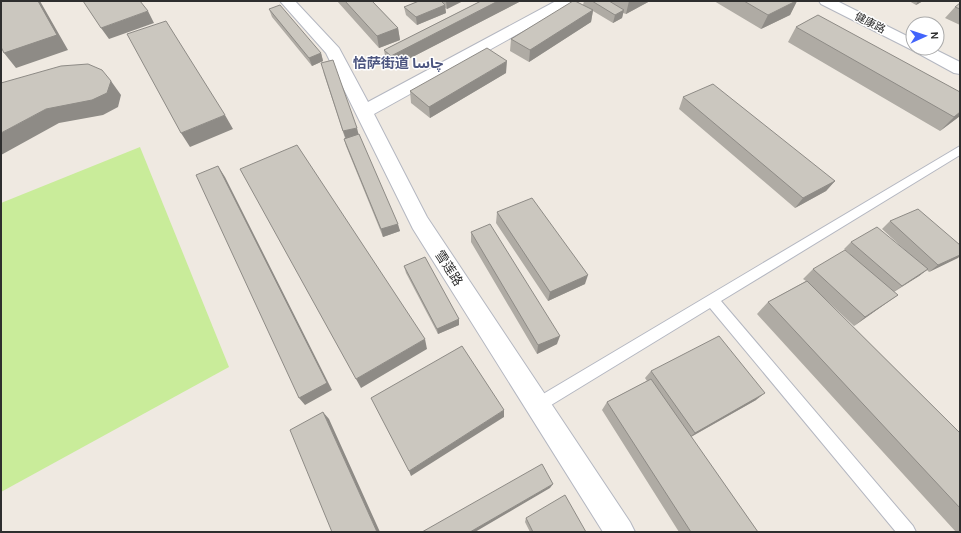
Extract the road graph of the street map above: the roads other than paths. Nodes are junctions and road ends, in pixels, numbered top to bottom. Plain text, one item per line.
1 (287, 1) edge
2 (566, 1) edge
3 (826, 1) edge
4 (856, 1) edge
5 (905, 25) edge
6 (905, 41) edge
7 (945, 45) edge
8 (960, 53) edge
9 (935, 56) edge
10 (960, 69) edge
11 (364, 112) junction
12 (960, 150) edge
13 (712, 300) junction
14 (538, 406) junction
15 (620, 532) edge
16 (907, 532) edge

1 - 11 street, 雪莲路
2 - 11 street
3 - 6 street, 健康路
4 - 5 street, 健康路
7 - 8 street
9 - 10 street
11 - 14 street, 雪莲路
12 - 13 lane
13 - 14 lane
13 - 16 lane
14 - 15 street, 雪莲路

